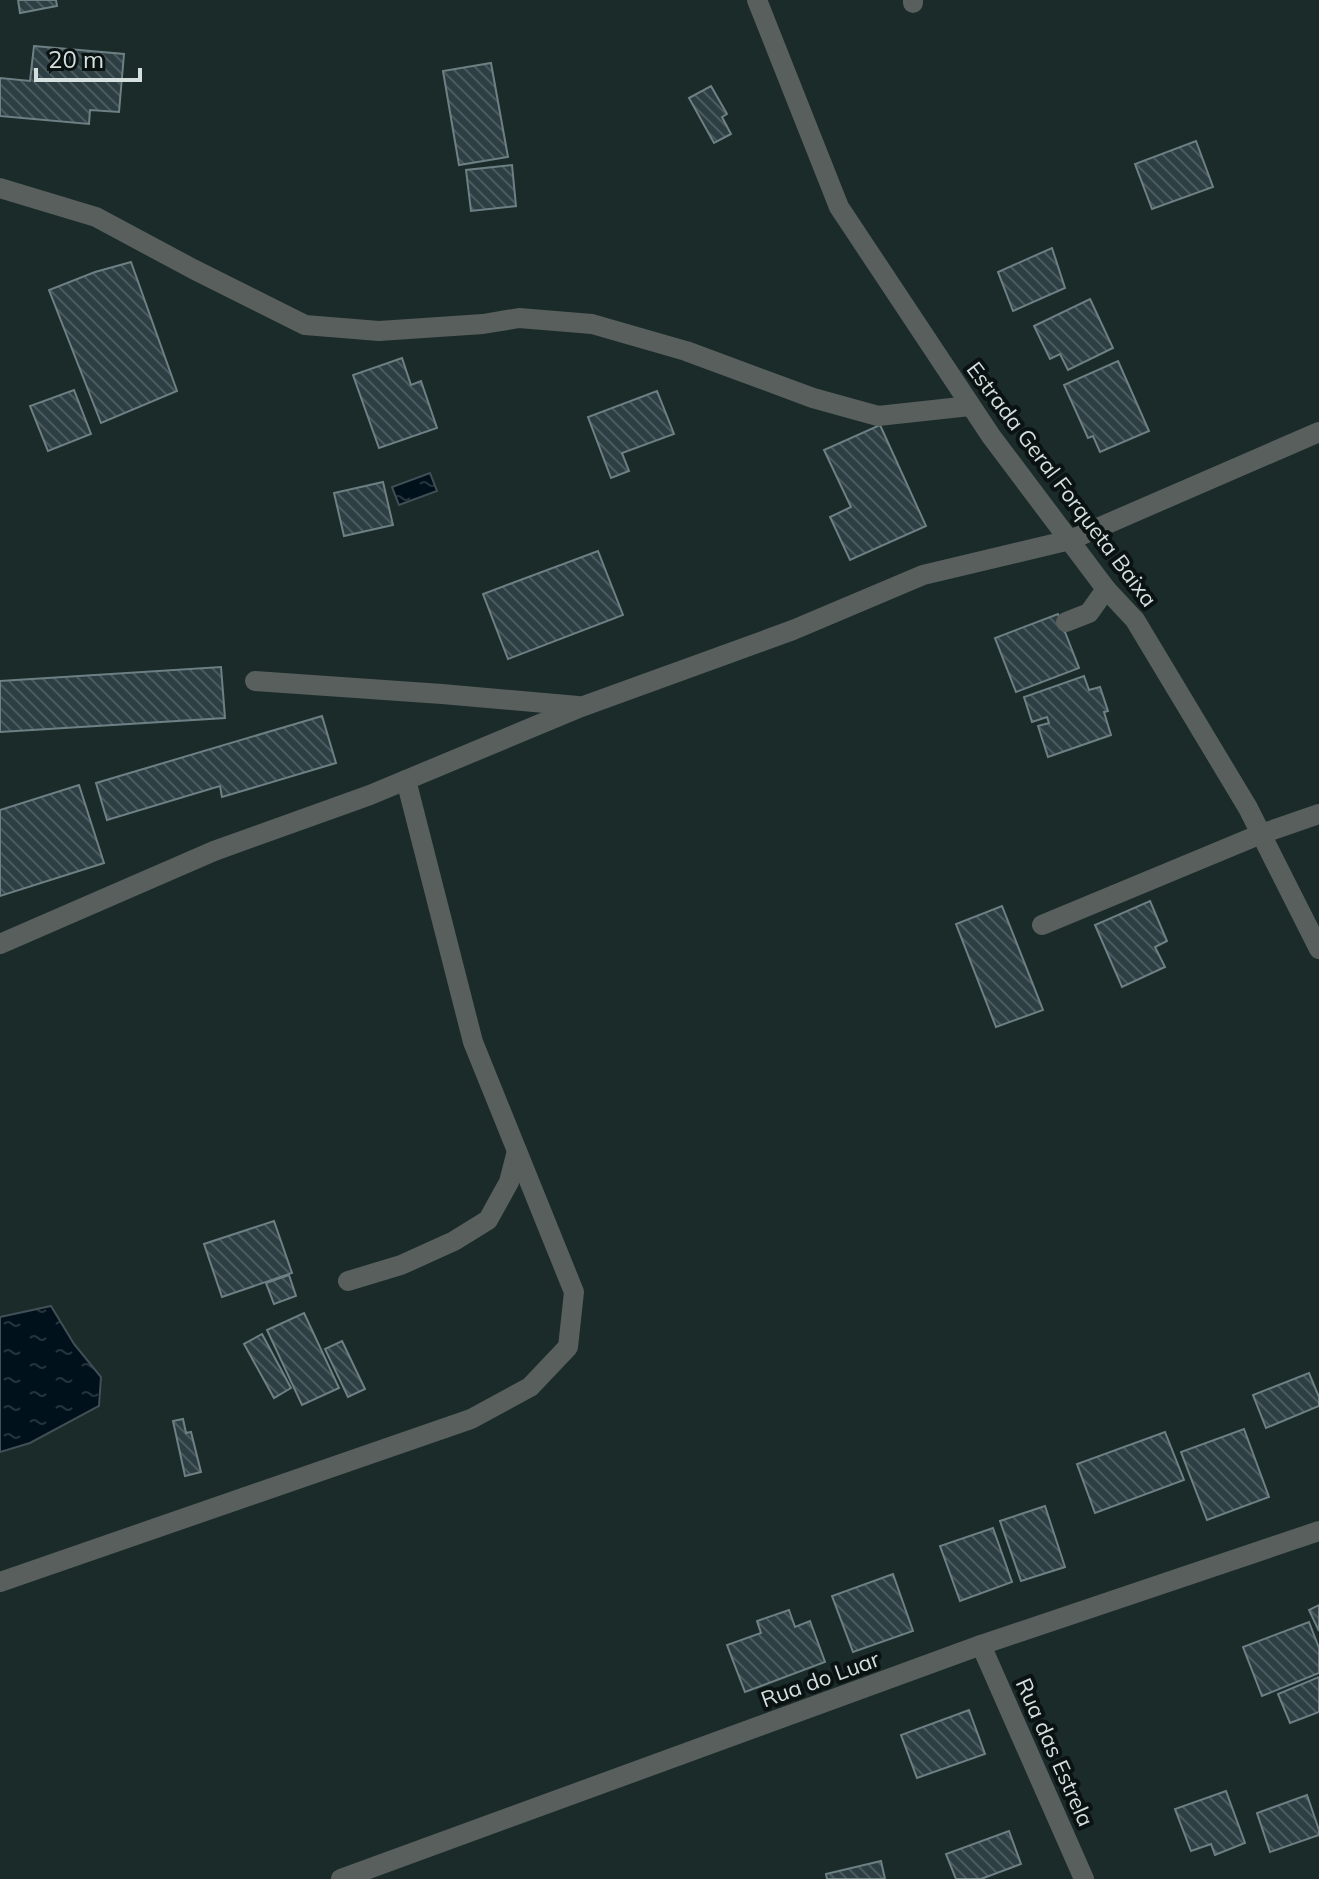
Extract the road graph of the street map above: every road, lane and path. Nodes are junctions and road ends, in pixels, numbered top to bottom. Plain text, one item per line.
1 (757, 0) edge
2 (0, 188) edge
3 (970, 406) junction
4 (1319, 432) edge
5 (1070, 540) junction
6 (1106, 589) junction
7 (1066, 622) dead end
8 (255, 681) dead end
9 (581, 707) junction
10 (406, 780) junction
11 (1319, 814) edge
12 (1261, 834) junction
13 (1042, 925) dead end
14 (0, 944) edge
15 (1319, 949) edge
16 (517, 1151) junction
17 (348, 1281) dead end
18 (1319, 1531) edge
19 (0, 1582) edge
20 (981, 1645) junction
21 (341, 1879) edge
22 (1084, 1879) edge

1 - 3 street, Estrada Geral Forqueta Baixa
2 - 3 street
3 - 5 street, Estrada Geral Forqueta Baixa
4 - 5 street
5 - 6 street, Estrada Geral Forqueta Baixa
5 - 9 street
6 - 7 street
6 - 12 street, Estrada Geral Forqueta Baixa
8 - 9 street
9 - 10 street
10 - 14 street
10 - 16 street
11 - 12 street
12 - 13 street
12 - 15 street, Estrada Geral Forqueta Baixa
16 - 17 street
16 - 19 street
18 - 20 street, Rua do Luar
20 - 21 street, Rua do Luar
20 - 22 street, Rua das Estrela

